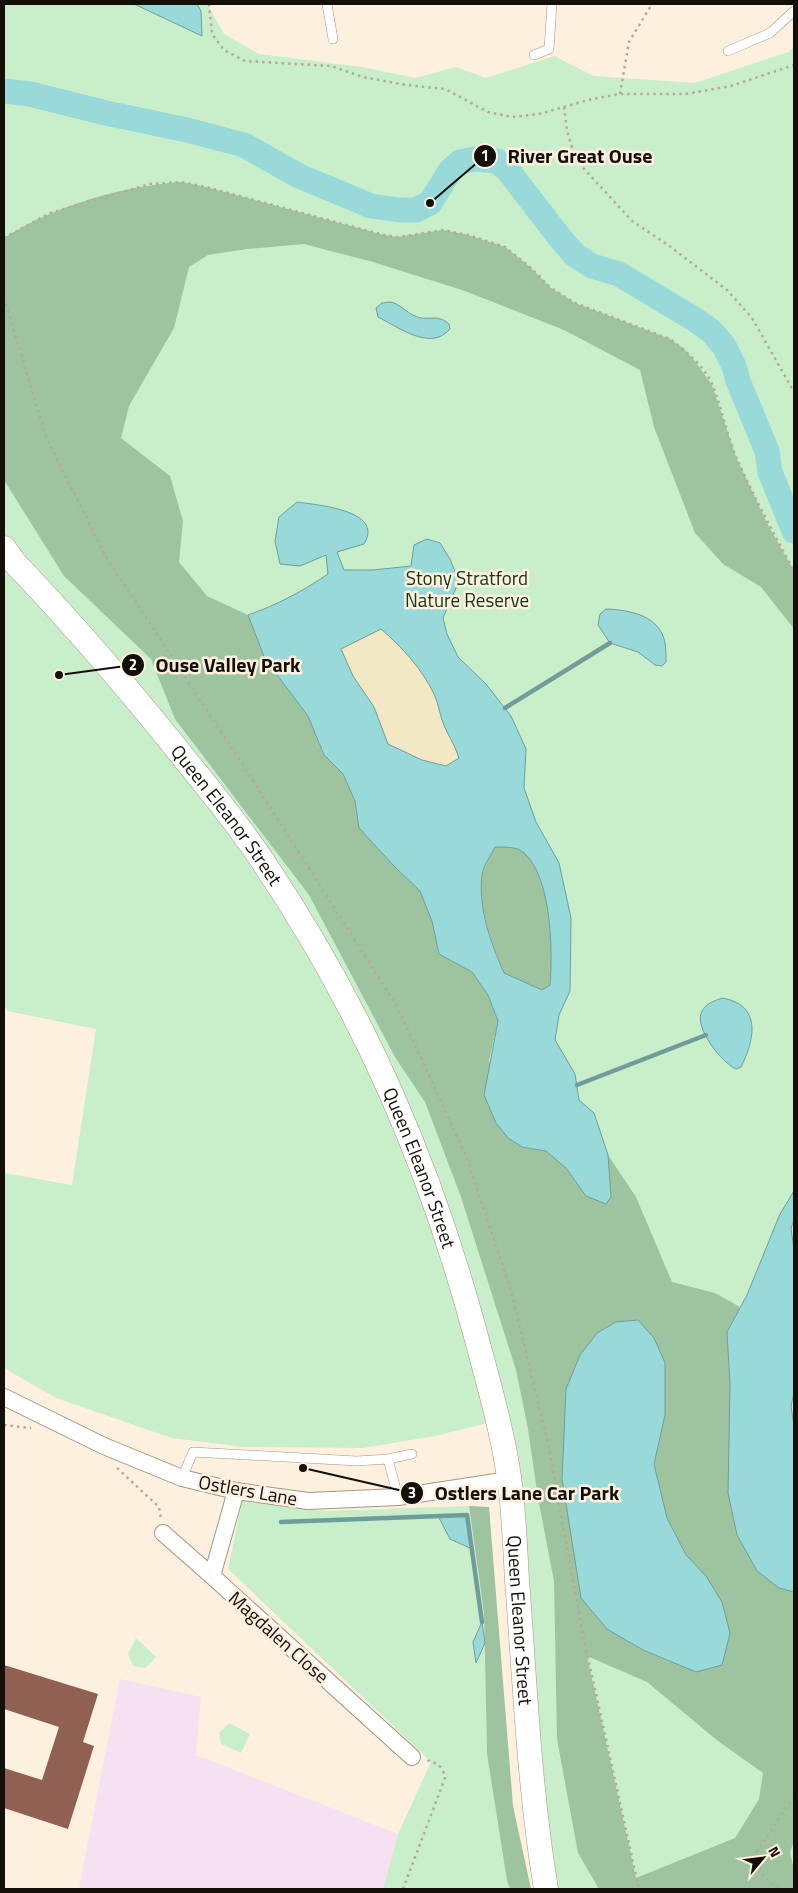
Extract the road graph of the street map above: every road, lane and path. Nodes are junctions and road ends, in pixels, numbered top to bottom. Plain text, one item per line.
1 (208, 4) edge
2 (327, 4) edge
3 (552, 4) edge
4 (652, 4) edge
5 (794, 11) edge
6 (333, 39) dead end
7 (728, 51) dead end
8 (534, 54) dead end
9 (794, 65) edge
10 (620, 94) junction
11 (564, 107) junction
12 (4, 238) edge
13 (794, 392) edge
14 (7, 555) edge
15 (794, 571) edge
16 (4, 1397) edge
17 (4, 1424) edge
18 (35, 1429) dead end
19 (412, 1454) dead end
20 (388, 1459) junction
21 (112, 1464) dead end
22 (182, 1478) junction
23 (509, 1480) junction
24 (236, 1491) junction
25 (398, 1498) junction
26 (163, 1532) joint
27 (212, 1576) junction
28 (412, 1757) joint
29 (794, 1796) edge
30 (403, 1889) edge
31 (546, 1889) edge
32 (778, 1889) edge

1 - 11 path
2 - 6 lane
3 - 8 lane
4 - 10 path
5 - 7 lane
9 - 10 path
10 - 11 path
11 - 13 path
12 - 15 path
14 - 23 street, Queen Eleanor Street
16 - 22 street, Ostlers Lane
17 - 18 path
19 - 20 lane
20 - 22 lane
20 - 25 lane
21 - 26 path
22 - 24 street, Ostlers Lane
23 - 25 street, Ostlers Lane
23 - 31 street, Queen Eleanor Street
24 - 25 street, Ostlers Lane
24 - 27 street, Magdalen Close
26 - 27 street
27 - 28 street, Magdalen Close
28 - 30 path
29 - 32 path

